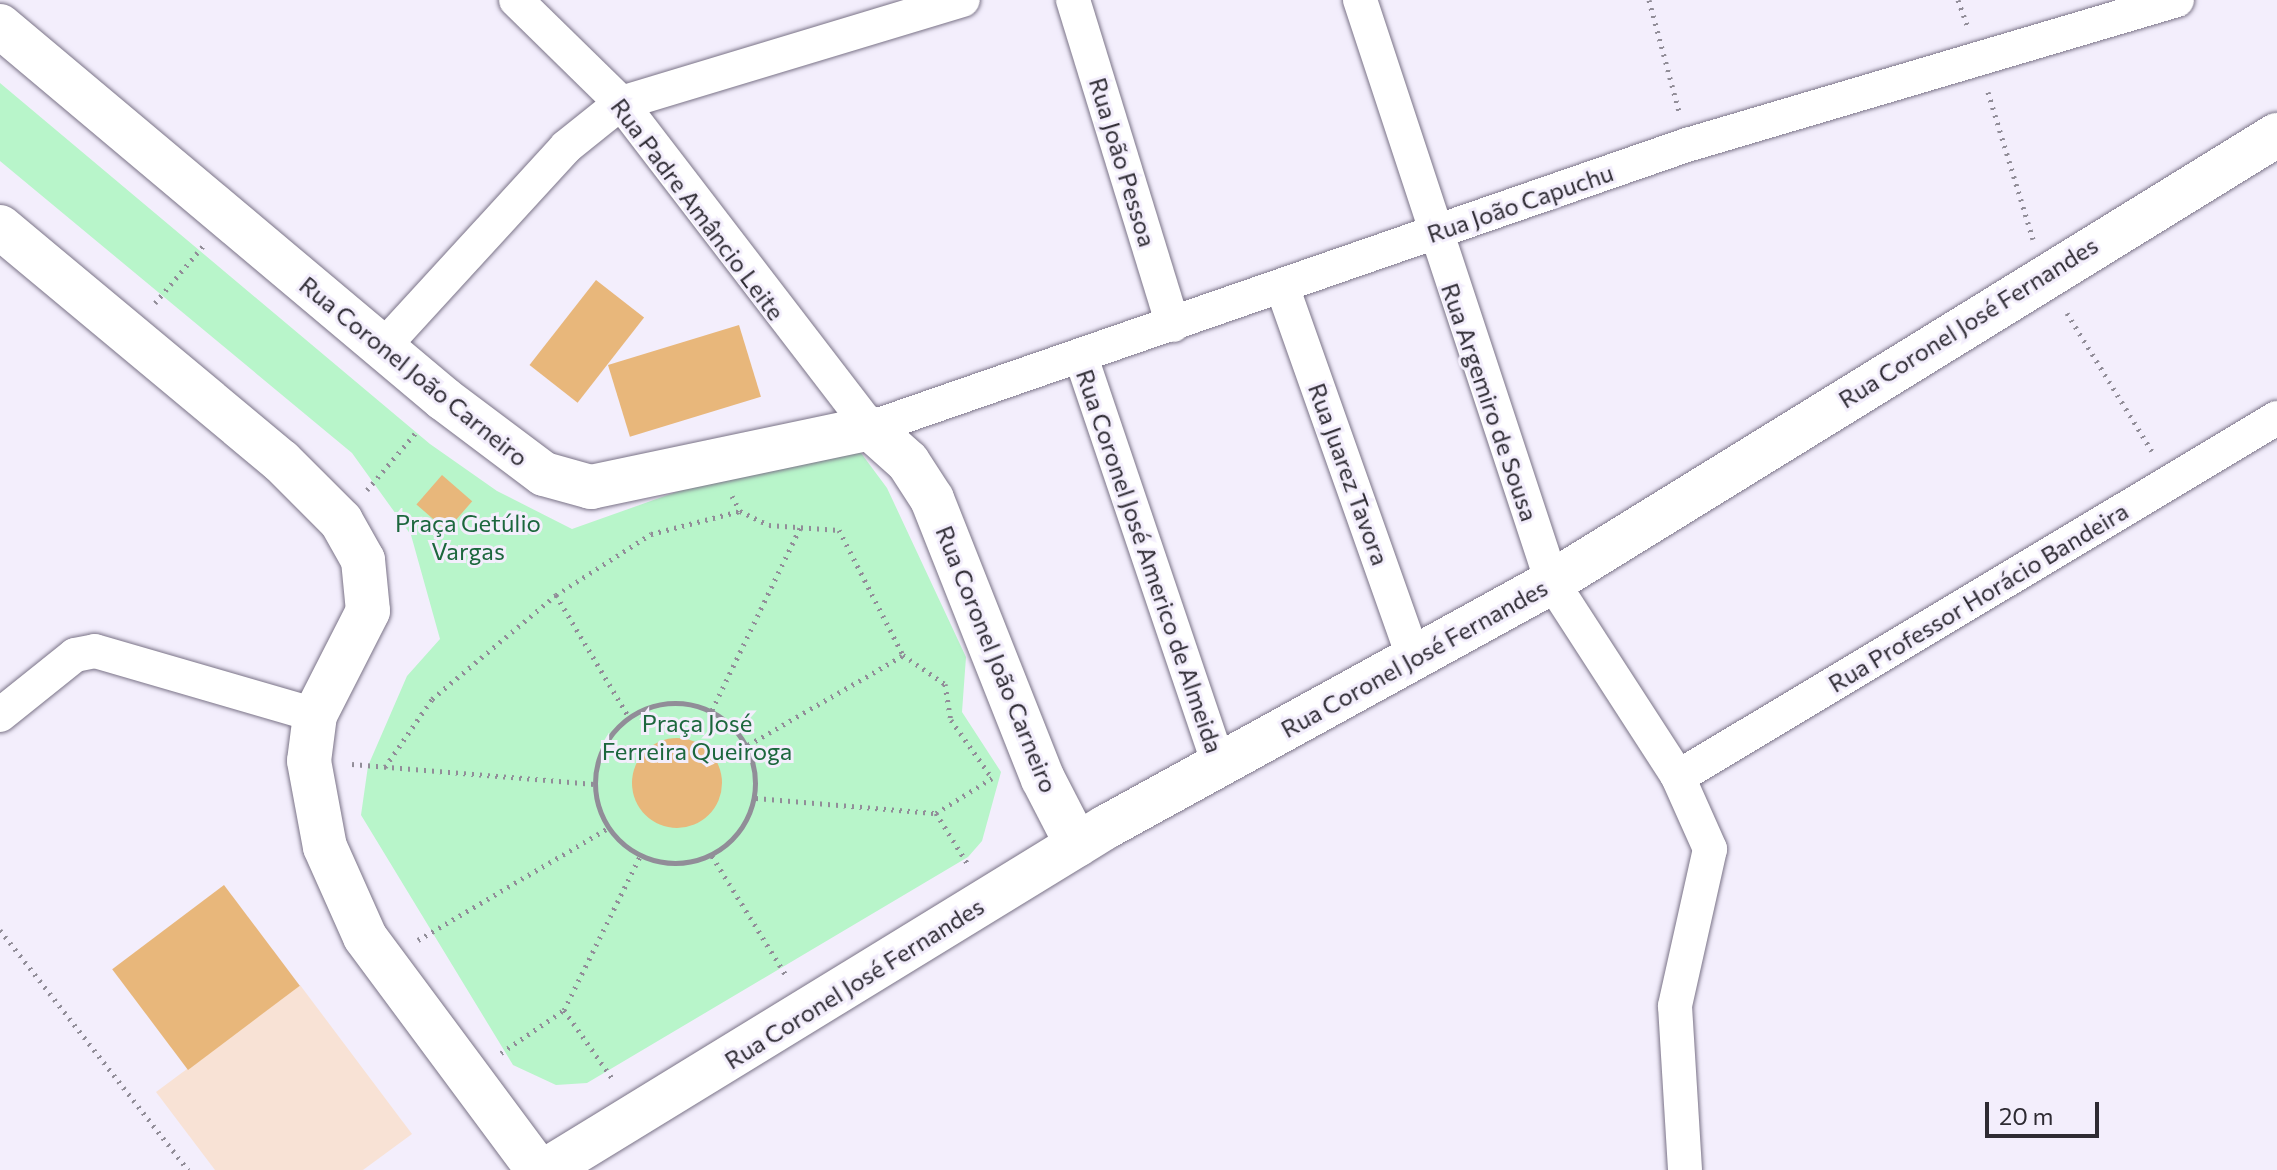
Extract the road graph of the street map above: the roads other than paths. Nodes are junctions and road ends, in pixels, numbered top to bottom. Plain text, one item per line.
1 (516, 0) edge
2 (963, 0) edge
3 (1073, 0) edge
4 (1360, 0) edge
5 (2177, 0) edge
6 (0, 26) edge
7 (621, 103) junction
8 (2277, 135) edge
9 (0, 227) edge
10 (1433, 233) junction
11 (1283, 289) junction
12 (1173, 325) junction
13 (382, 348) junction
14 (1081, 357) junction
15 (2277, 418) edge
16 (870, 428) junction
17 (1552, 582) junction
18 (1414, 658) junction
19 (0, 714) edge
20 (315, 715) junction
21 (1219, 765) junction
22 (1678, 777) junction
23 (1077, 845) junction
24 (538, 1170) edge
25 (546, 1170) edge
26 (1685, 1170) edge

1 - 7 street, Rua Padre Amâncio Leite
2 - 7 street
3 - 12 street, Rua João Pessoa
4 - 10 street, Rua Argemiro de Sousa
5 - 10 street, Rua João Capuchu
6 - 13 main road, Rua Coronel João Carneiro
7 - 13 street
7 - 16 street, Rua Padre Amâncio Leite
8 - 17 main road, Rua Coronel José Fernandes
9 - 20 main road
10 - 11 street, Rua João Capuchu
10 - 17 street, Rua Argemiro de Sousa
11 - 12 street, Rua João Capuchu
11 - 18 street, Rua Juarez Tavora
12 - 14 street, Rua João Capuchu
13 - 16 main road, Rua Coronel João Carneiro
14 - 16 street, Rua João Capuchu
14 - 21 street, Rua Coronel José Americo de Almeida
15 - 22 street, Rua Professor Horácio Bandeira
16 - 23 main road, Rua Coronel João Carneiro
17 - 18 main road, Rua Coronel José Fernandes
17 - 22 street, Rua Argemiro de Sousa
18 - 21 main road, Rua Coronel José Fernandes
19 - 20 street
20 - 24 main road
21 - 23 main road, Rua Coronel José Fernandes
22 - 26 street, Rua Argemiro de Sousa
23 - 25 main road, Rua Coronel José Fernandes

